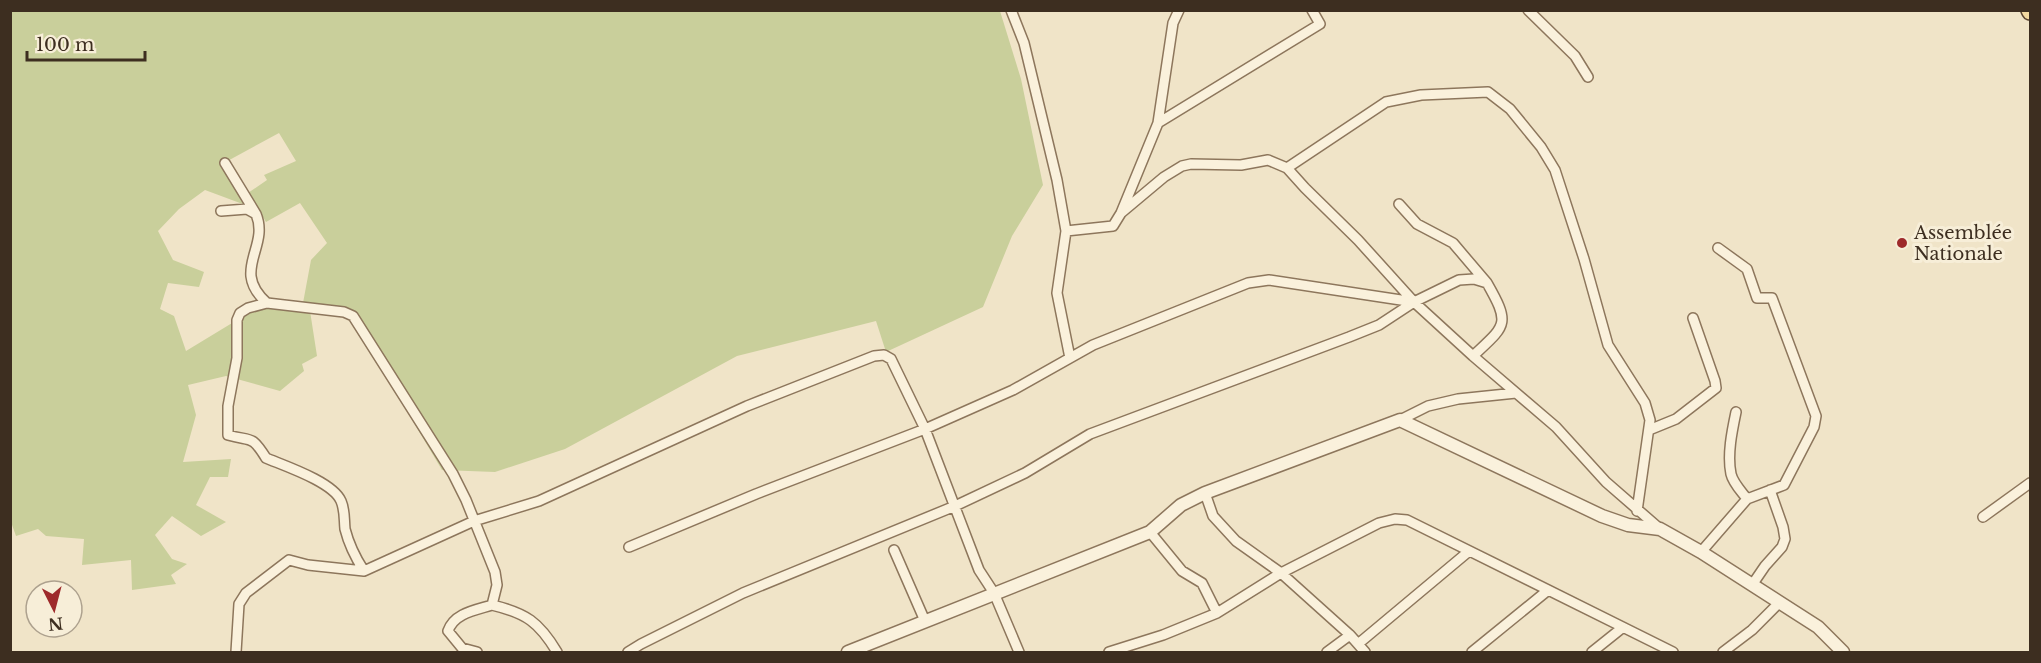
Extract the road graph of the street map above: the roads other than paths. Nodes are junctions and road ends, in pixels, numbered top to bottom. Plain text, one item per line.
1 (1011, 10) edge
2 (1179, 10) edge
3 (1312, 10) edge
4 (1528, 10) edge
5 (1588, 77) dead end
6 (1158, 123) junction
7 (225, 163) dead end
8 (1287, 168) junction
9 (1399, 204) dead end
10 (221, 211) dead end
11 (1121, 213) junction
12 (256, 214) junction
13 (1066, 231) junction
14 (1718, 248) dead end
15 (1487, 283) junction
16 (1414, 302) junction
17 (267, 303) junction
18 (1693, 318) dead end
19 (1473, 356) junction
20 (1070, 358) junction
21 (1516, 393) junction
22 (1736, 412) dead end
23 (1400, 420) junction
24 (924, 429) junction
25 (1649, 430) junction
26 (2031, 483) edge
27 (1770, 490) junction
28 (1204, 493) junction
29 (1747, 499) junction
30 (955, 506) junction
31 (1637, 511) junction
32 (1983, 517) dead end
33 (474, 521) junction
34 (1660, 529) junction
35 (1150, 532) junction
36 (629, 547) dead end
37 (894, 550) dead end
38 (1468, 552) junction
39 (1701, 552) junction
40 (364, 571) junction
41 (1281, 573) junction
42 (1752, 585) junction
43 (1548, 591) junction
44 (994, 593) junction
45 (1780, 602) junction
46 (492, 605) junction
47 (1217, 613) junction
48 (925, 621) junction
49 (1622, 628) junction
50 (1350, 635) junction
51 (1358, 644) junction
52 (477, 651) edge
53 (236, 652) edge
54 (556, 652) edge
55 (628, 652) edge
56 (848, 652) edge
57 (1019, 652) edge
58 (1109, 652) edge
59 (1327, 652) edge
60 (1365, 652) edge
61 (1472, 652) edge
62 (1592, 652) edge
63 (1673, 652) edge
64 (1723, 652) edge
65 (1843, 652) edge

1 - 13 street
2 - 6 street
3 - 6 street
4 - 5 street
6 - 11 street
7 - 12 street
8 - 11 street
8 - 16 street
8 - 25 street
9 - 15 street
10 - 12 street
11 - 13 street
12 - 17 street
13 - 20 street
14 - 27 street
15 - 16 street
15 - 19 street
16 - 19 street
16 - 20 street
16 - 30 street
17 - 33 street
17 - 40 street
18 - 25 street
19 - 21 street
20 - 24 street
21 - 23 street
21 - 31 street
22 - 29 street
23 - 28 street
23 - 34 street
24 - 30 street
24 - 33 street
24 - 36 street
25 - 31 street
26 - 32 street
27 - 29 street
27 - 42 street
28 - 35 street
28 - 41 street
29 - 39 street
30 - 44 street
30 - 55 street
31 - 34 street
33 - 40 street
33 - 46 street
34 - 39 street
35 - 44 street
35 - 47 street
37 - 48 street
38 - 41 street
38 - 43 street
38 - 51 street
39 - 42 street
40 - 53 street
41 - 47 street
41 - 50 street
42 - 45 street
43 - 49 street
43 - 61 street
44 - 48 street
44 - 57 street
45 - 64 street
45 - 65 street
46 - 52 street
46 - 54 street
47 - 58 street
48 - 56 street
49 - 62 street
49 - 63 street
50 - 51 street
50 - 59 street
51 - 60 street

